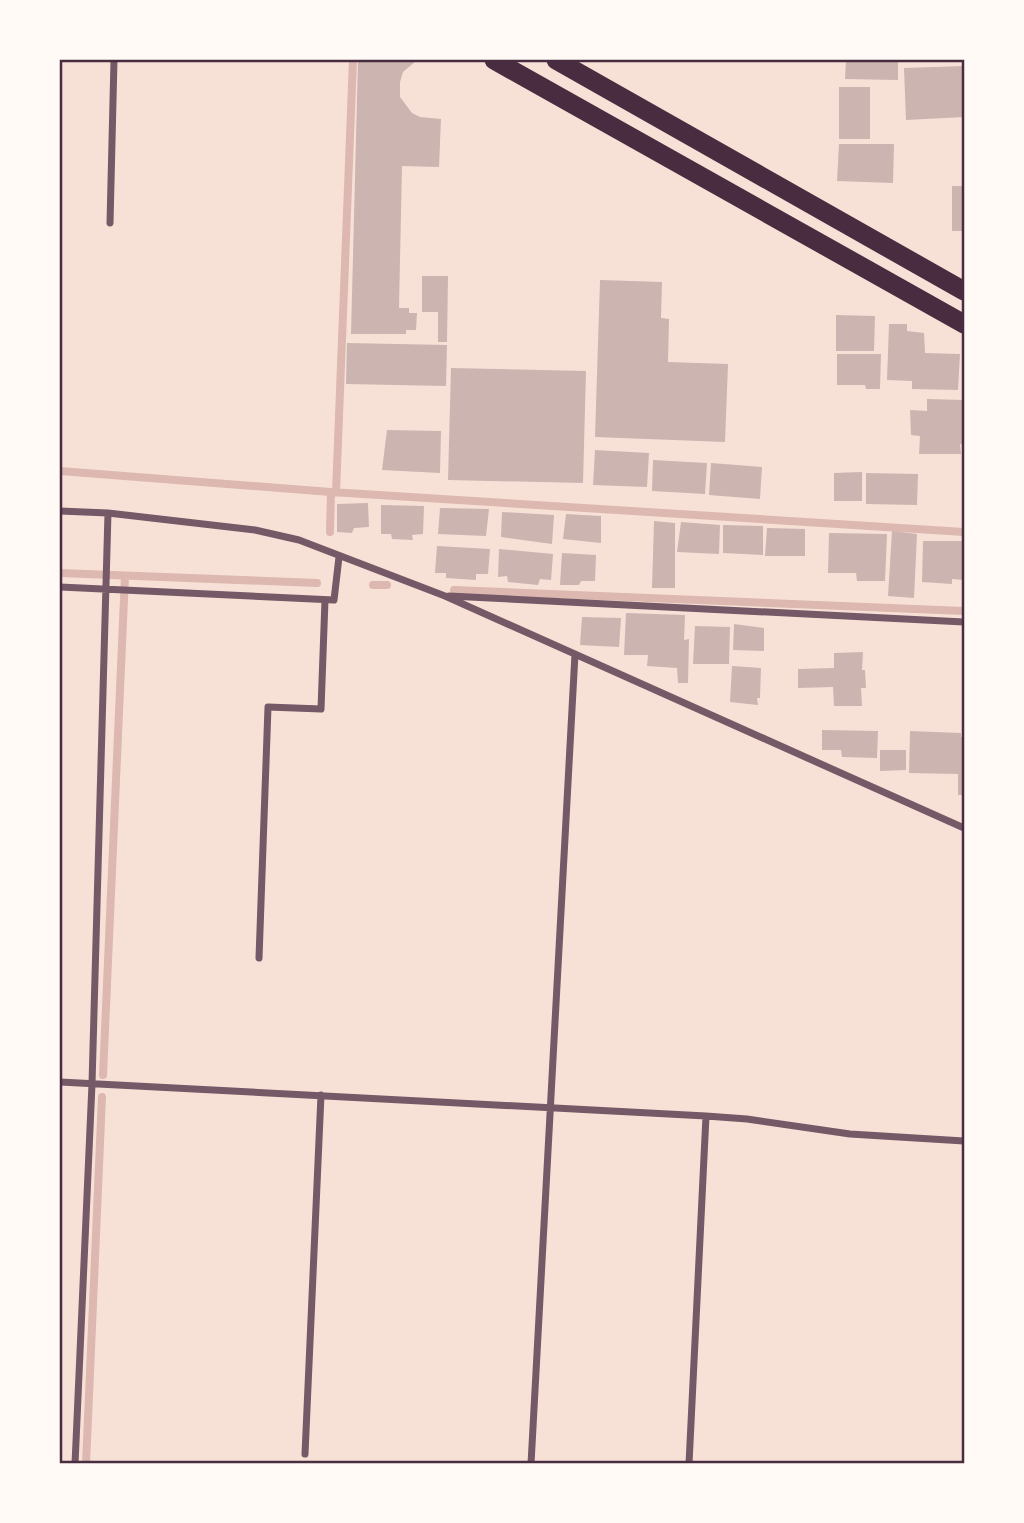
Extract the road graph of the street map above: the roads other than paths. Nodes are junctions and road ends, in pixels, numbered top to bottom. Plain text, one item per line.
1 (114, 60) edge
2 (494, 60) edge
3 (556, 60) edge
4 (110, 223) dead end
5 (964, 291) edge
6 (964, 324) edge
7 (60, 511) edge
8 (108, 513) junction
9 (340, 556) junction
10 (60, 587) edge
11 (105, 589) junction
12 (445, 596) junction
13 (325, 600) junction
14 (964, 622) edge
15 (575, 654) junction
16 (964, 828) edge
17 (259, 958) dead end
18 (60, 1082) edge
19 (92, 1084) junction
20 (321, 1095) junction
21 (550, 1106) junction
22 (706, 1116) junction
23 (964, 1140) edge
24 (305, 1454) dead end
25 (75, 1464) edge
26 (531, 1464) edge
27 (689, 1464) edge

1 - 4 street
2 - 6 highway
3 - 5 highway
7 - 8 street
8 - 9 street
8 - 11 street
9 - 12 street
9 - 13 street
10 - 11 street
11 - 13 street
11 - 19 street
12 - 14 street
12 - 15 street
13 - 17 street
15 - 16 street
15 - 21 street
18 - 19 street
19 - 20 street
19 - 25 street
20 - 21 street
20 - 24 street
21 - 22 street
21 - 26 street
22 - 23 street
22 - 27 street

